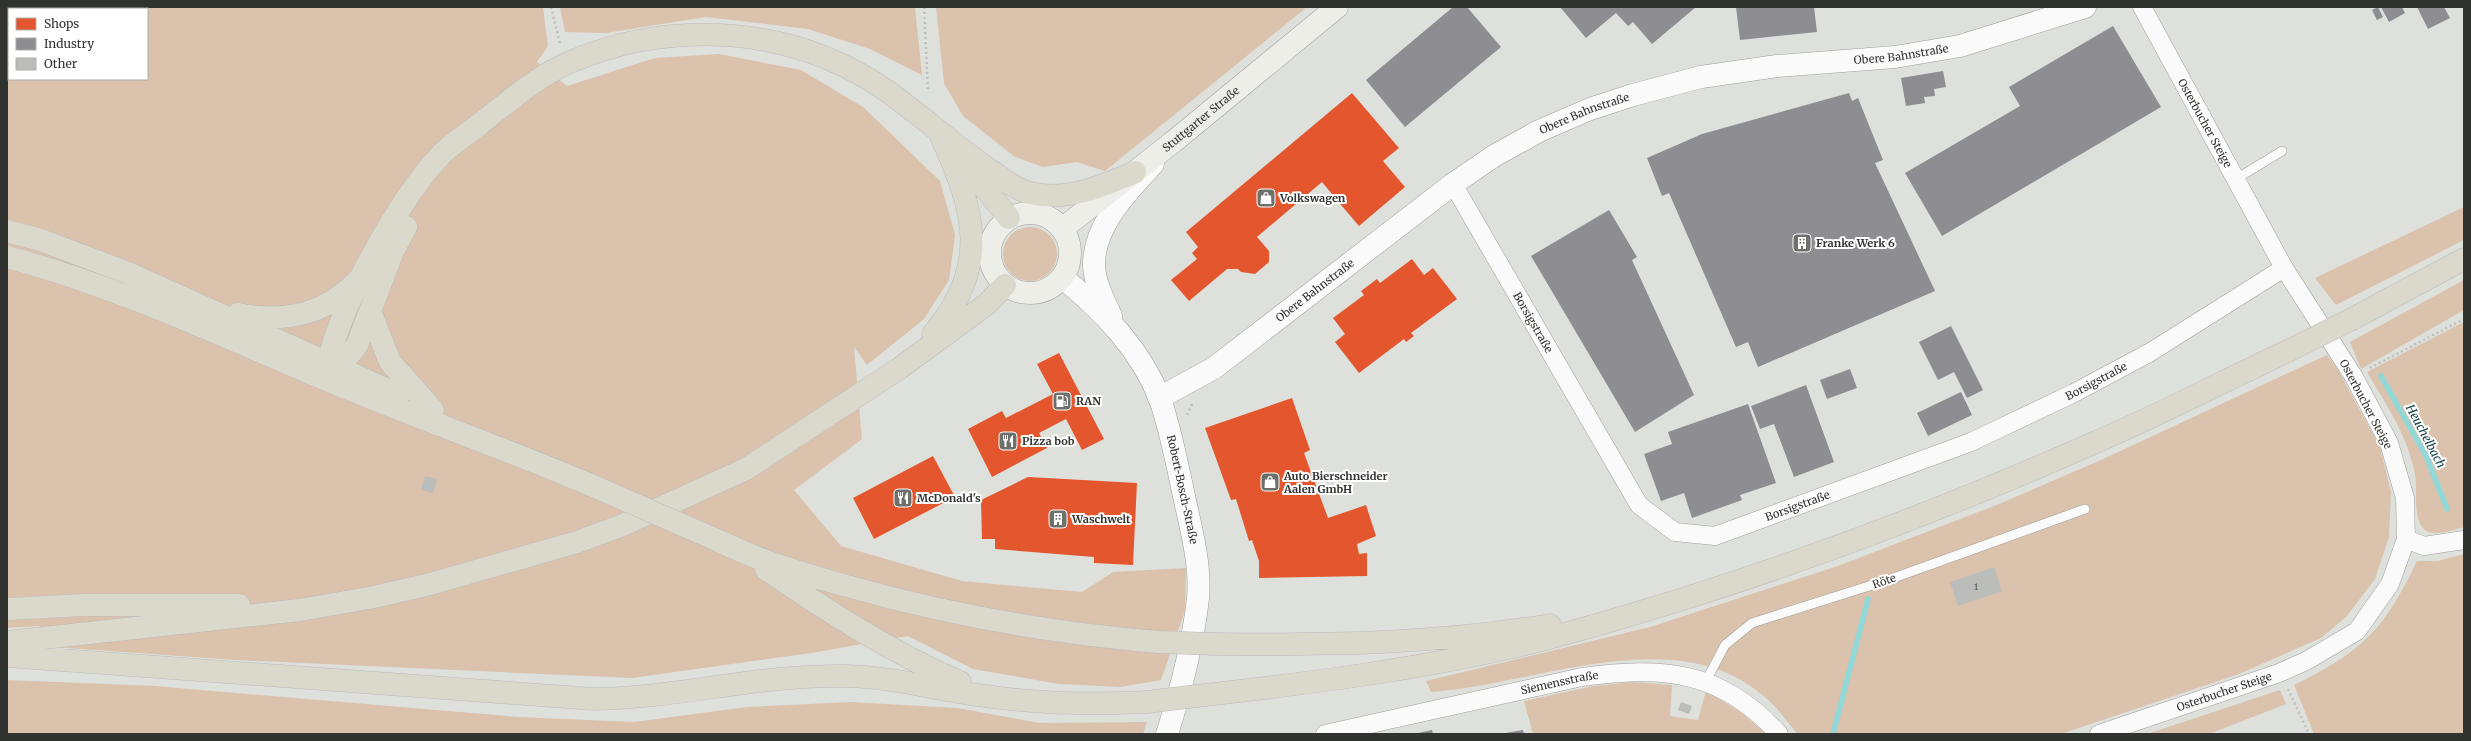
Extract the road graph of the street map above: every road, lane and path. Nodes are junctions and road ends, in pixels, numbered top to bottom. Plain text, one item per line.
1 (551, 7) edge
2 (924, 7) edge
3 (1337, 7) edge
4 (2085, 7) edge
5 (2142, 7) edge
6 (569, 63) junction
7 (928, 92) dead end
8 (481, 123) junction
9 (940, 133) junction
10 (1173, 142) junction
11 (2282, 151) dead end
12 (1135, 172) junction
13 (2236, 179) junction
14 (1453, 184) junction
15 (1009, 218) junction
16 (1062, 229) junction
17 (7, 231) edge
18 (7, 257) edge
19 (2464, 259) edge
20 (2284, 268) junction
21 (365, 273) junction
22 (1062, 278) junction
23 (1006, 285) junction
24 (164, 288) junction
25 (370, 311) junction
26 (2464, 319) edge
27 (1116, 326) junction
28 (900, 368) junction
29 (331, 373) junction
30 (2354, 377) junction
31 (1159, 398) junction
32 (433, 410) junction
33 (541, 464) junction
34 (2085, 509) dead end
35 (2406, 539) junction
36 (2464, 540) edge
37 (744, 553) junction
38 (374, 597) junction
39 (1654, 608) junction
40 (7, 609) edge
41 (7, 642) edge
42 (7, 656) edge
43 (2279, 673) junction
44 (1706, 681) junction
45 (1018, 700) junction
46 (1167, 734) edge
47 (1325, 734) edge
48 (1779, 734) edge
49 (2099, 734) edge
50 (2309, 734) edge

1 - 6 path
2 - 7 path
3 - 10 main road, Stuttgarter Straße
4 - 14 street, Obere Bahnstraße
5 - 13 street, Osterbucher Steige
6 - 8 highway
6 - 9 highway
8 - 21 highway
8 - 25 highway
9 - 12 highway
9 - 15 highway
9 - 28 highway
10 - 12 main road, Stuttgarter Straße
10 - 27 street
11 - 13 lane
12 - 16 main road, Stuttgarter Straße
13 - 20 street, Osterbucher Steige
14 - 20 street, Borsigstraße
14 - 31 street, Obere Bahnstraße
15 - 16 main road
15 - 23 main road
16 - 22 main road
17 - 24 highway
18 - 29 highway
19 - 39 highway, bridge
20 - 30 street, Osterbucher Steige
21 - 24 highway
21 - 29 highway
22 - 23 main road
22 - 27 street, Robert-Bosch-Straße
23 - 28 highway
24 - 29 highway
25 - 29 highway
25 - 32 highway
26 - 30 path
27 - 31 street, Robert-Bosch-Straße
28 - 38 highway
29 - 32 highway
29 - 33 highway
30 - 35 street, Osterbucher Steige
31 - 46 street, Robert-Bosch-Straße
32 - 33 highway
33 - 37 highway, bridge
34 - 44 lane, Röte
35 - 36 street
35 - 43 street, Osterbucher Steige
37 - 39 highway, bridge
37 - 45 highway
38 - 40 highway
38 - 41 highway
39 - 45 highway, bridge
42 - 45 highway
43 - 49 street, Osterbucher Steige
43 - 50 path
44 - 47 street, Siemensstraße
44 - 48 street, Siemensstraße

